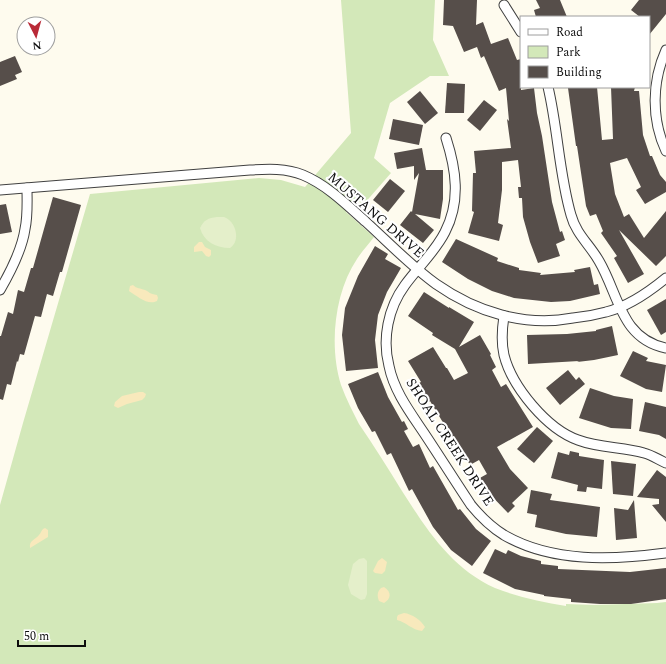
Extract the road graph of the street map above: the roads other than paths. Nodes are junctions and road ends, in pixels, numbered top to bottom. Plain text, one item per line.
1 (504, 5) dead end
2 (520, 30) edge
3 (666, 50) edge
4 (548, 88) edge
5 (446, 138) dead end
6 (666, 151) edge
7 (27, 188) junction
8 (0, 190) edge
9 (418, 270) junction
10 (666, 278) edge
11 (0, 290) edge
12 (619, 307) junction
13 (504, 316) junction
14 (666, 348) edge
15 (666, 464) edge
16 (666, 553) edge

1 - 2 street
3 - 6 street
4 - 12 street
5 - 9 street, SHOAL CREEK DRIVE
7 - 8 street, MUSTANG DRIVE
7 - 9 street, MUSTANG DRIVE
7 - 11 street
9 - 13 street, MUSTANG DRIVE
9 - 16 street, SHOAL CREEK DRIVE
10 - 12 street, MUSTANG DRIVE
12 - 13 street, MUSTANG DRIVE
12 - 14 street
13 - 15 street

